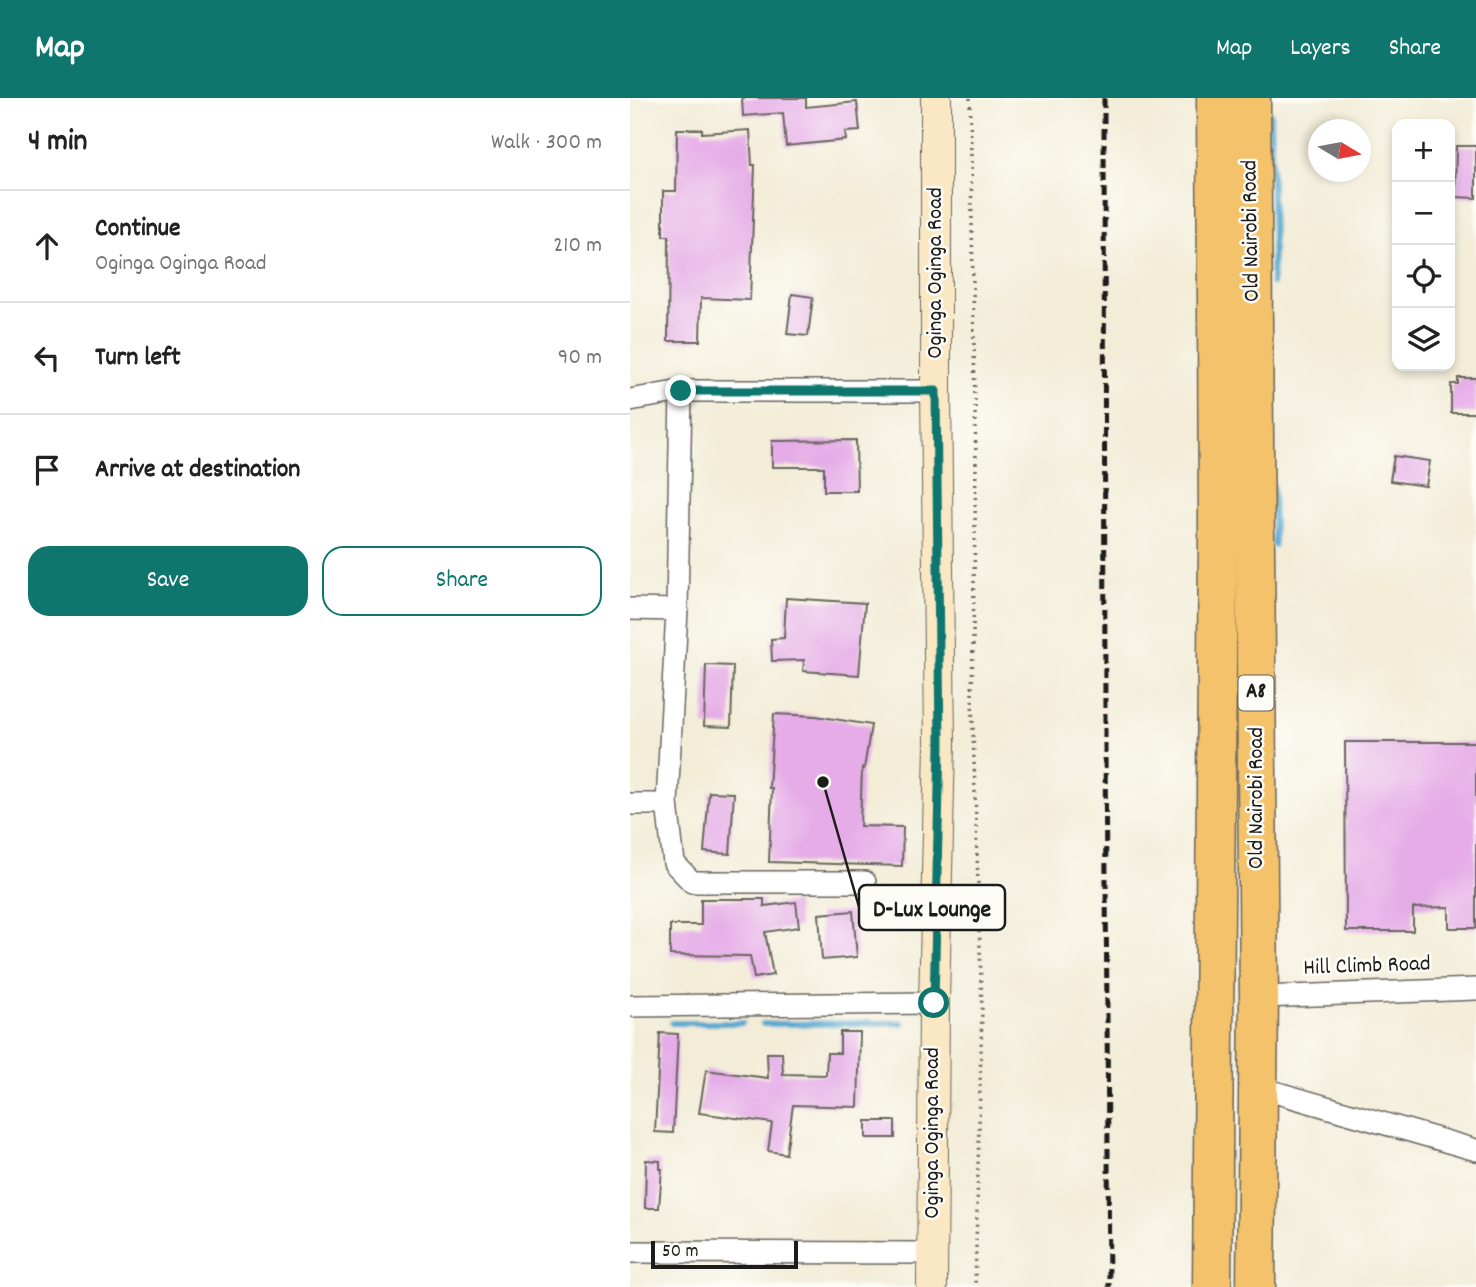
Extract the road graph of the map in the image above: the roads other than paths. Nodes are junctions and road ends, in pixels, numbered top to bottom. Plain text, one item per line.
1 (936, 98) edge
2 (1216, 98) edge
3 (1251, 98) edge
4 (681, 391) junction
5 (936, 391) junction
6 (630, 400) edge
7 (630, 609) edge
8 (677, 610) junction
9 (630, 804) edge
10 (667, 804) junction
11 (865, 882) dead end
12 (1476, 989) edge
13 (1259, 997) junction
14 (934, 1003) junction
15 (630, 1006) edge
16 (1257, 1087) junction
17 (1476, 1150) edge
18 (630, 1252) edge
19 (932, 1253) junction
20 (932, 1287) edge
21 (1212, 1287) edge
22 (1256, 1287) edge

1 - 5 street, Oginga Oginga Road
2 - 21 highway, Old Nairobi Road / A8
3 - 13 highway, Old Nairobi Road / A8
4 - 5 street
4 - 6 street
4 - 8 street
5 - 14 street, Oginga Oginga Road
7 - 8 street
8 - 10 street
9 - 10 street
10 - 11 street
12 - 13 street, Hill Climb Road
13 - 16 highway, Old Nairobi Road / A8
14 - 15 street
14 - 19 street, Oginga Oginga Road
16 - 17 street
16 - 22 highway, Old Nairobi Road / A8
18 - 19 street
19 - 20 street, Oginga Oginga Road

